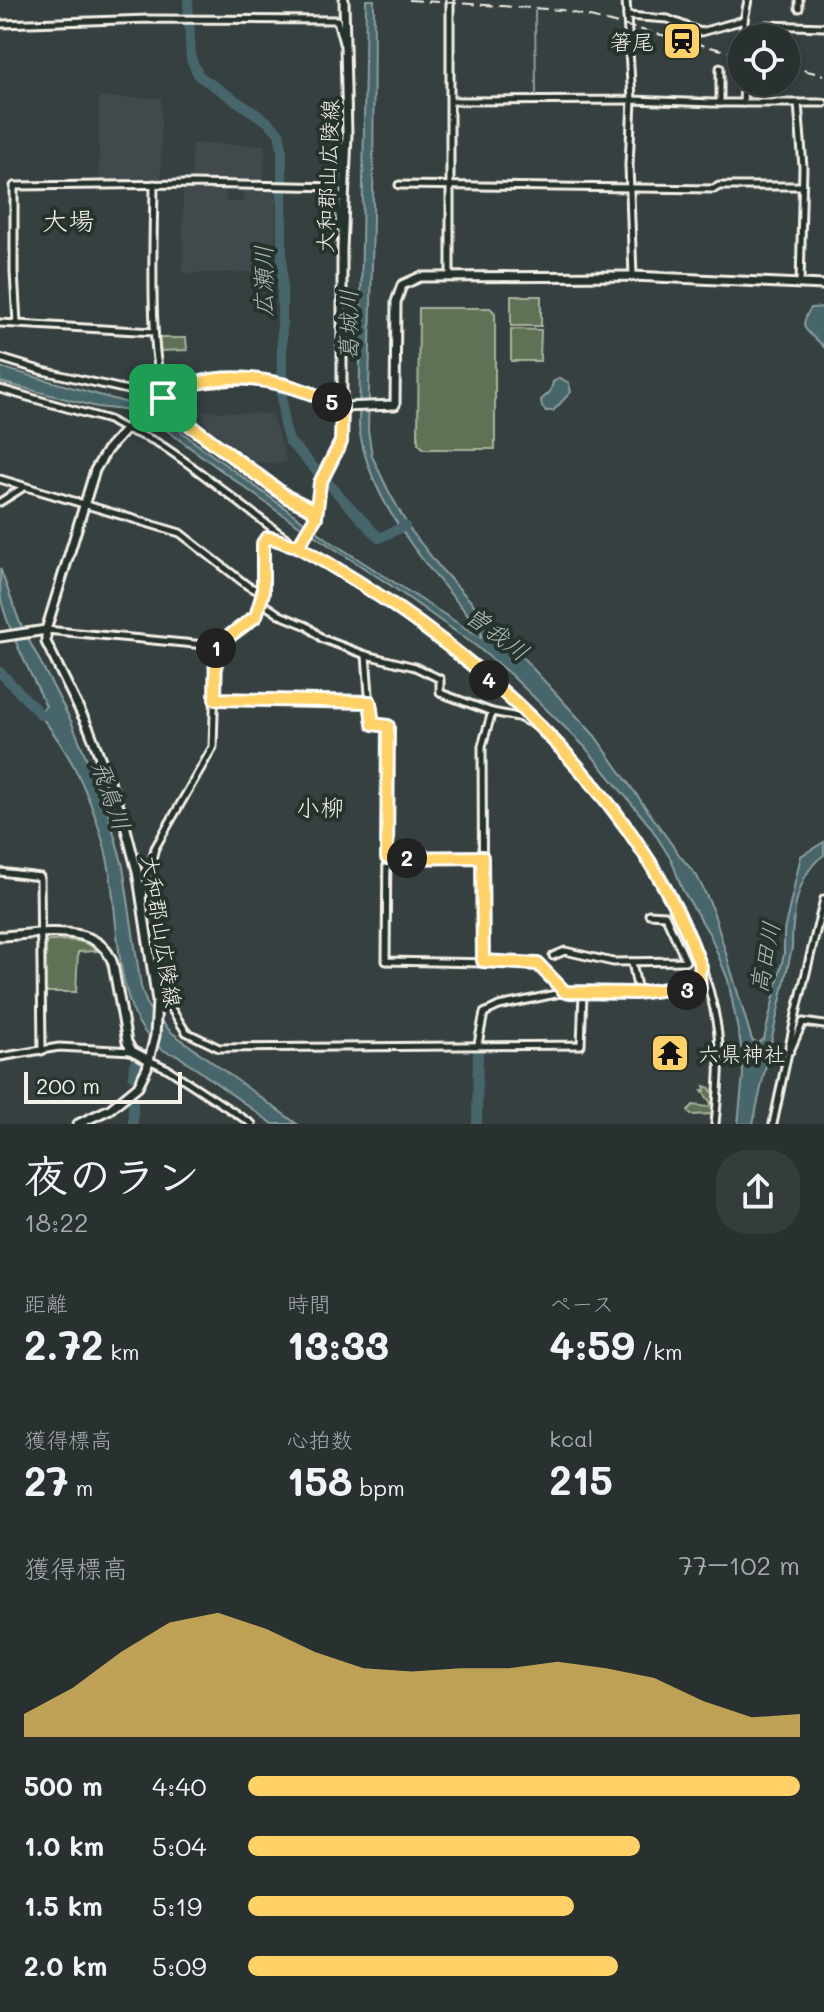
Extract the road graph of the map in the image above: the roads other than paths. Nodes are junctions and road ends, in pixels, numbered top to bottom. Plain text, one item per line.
1 (344, 0) edge
2 (450, 0) edge
3 (626, 0) edge
4 (748, 0) edge
5 (799, 0) edge
6 (799, 8) dead end
7 (627, 16) junction
8 (744, 20) junction
9 (0, 24) edge
10 (744, 24) edge
11 (800, 26) edge
12 (824, 27) edge
13 (346, 56) junction
14 (720, 68) dead end
15 (743, 96) edge
16 (632, 100) junction
17 (452, 101) junction
18 (720, 103) junction
19 (743, 103) junction
20 (798, 103) junction
21 (824, 103) edge
22 (347, 135) junction
23 (154, 184) junction
24 (399, 185) dead end
25 (450, 186) junction
26 (802, 186) junction
27 (337, 187) junction
28 (632, 187) junction
29 (342, 249) junction
30 (633, 276) junction
31 (450, 277) junction
32 (800, 283) junction
33 (824, 285) edge
34 (0, 323) edge
35 (17, 323) junction
36 (154, 332) junction
37 (0, 358) edge
38 (0, 389) edge
39 (164, 397) junction
40 (178, 404) dead end
41 (345, 407) junction
42 (192, 426) junction
43 (127, 429) junction
44 (0, 479) edge
45 (25, 486) junction
46 (0, 502) edge
47 (83, 503) junction
48 (316, 517) junction
49 (298, 545) junction
50 (263, 593) junction
51 (262, 603) junction
52 (46, 630) junction
53 (4, 637) edge
54 (216, 646) junction
55 (366, 655) junction
56 (215, 699) junction
57 (370, 702) junction
58 (492, 712) junction
59 (540, 728) junction
60 (482, 857) junction
61 (387, 858) junction
62 (148, 870) junction
63 (137, 871) junction
64 (0, 872) edge
65 (824, 899) edge
66 (142, 901) junction
67 (649, 914) dead end
68 (40, 935) junction
69 (0, 936) edge
70 (553, 956) dead end
71 (483, 961) junction
72 (632, 962) junction
73 (701, 967) junction
74 (565, 992) junction
75 (638, 992) junction
76 (583, 993) junction
77 (157, 997) junction
78 (824, 1025) edge
79 (478, 1045) junction
80 (42, 1051) junction
81 (132, 1051) junction
82 (0, 1057) edge
83 (786, 1059) junction
84 (149, 1060) junction
85 (78, 1124) edge
86 (252, 1124) edge
87 (715, 1124) edge
88 (773, 1124) edge

1 - 13 main road, 大和郡山広陵線
2 - 17 street
3 - 7 street
4 - 8 street
5 - 6 street
7 - 8 street
7 - 16 street
8 - 10 street
9 - 13 street
11 - 12 street
13 - 22 main road, 大和郡山広陵線
14 - 18 street
15 - 19 street
16 - 17 street
16 - 18 street
16 - 28 street
17 - 25 street
18 - 19 street
19 - 20 street
20 - 21 street
20 - 26 street
22 - 27 street
22 - 29 main road, 大和郡山広陵線
23 - 27 street
23 - 35 street
23 - 36 street
24 - 25 street
25 - 28 street
25 - 31 street
26 - 28 street
26 - 32 street
27 - 29 street
28 - 30 street
29 - 41 main road, 大和郡山広陵線
30 - 31 main road
30 - 32 main road
31 - 41 main road
32 - 33 main road
34 - 35 street
35 - 36 street
36 - 39 street
37 - 39 street
38 - 43 street
39 - 41 main road
39 - 42 street
39 - 43 main road
40 - 42 street
41 - 48 street
42 - 48 street
43 - 47 main road
43 - 49 street
44 - 45 street
45 - 46 street
45 - 47 street
47 - 50 street
47 - 52 main road
48 - 49 street
49 - 50 street
49 - 59 street
50 - 51 street
51 - 54 street
51 - 55 street
52 - 53 main road
52 - 54 street
52 - 63 main road, 大和郡山広陵線
54 - 56 street
55 - 57 street
55 - 58 street
56 - 57 street
56 - 62 street
57 - 61 street
58 - 59 street
58 - 60 street
59 - 73 street
60 - 61 street
60 - 71 street
61 - 71 street
62 - 63 street
62 - 66 street
63 - 66 main road, 大和郡山広陵線
64 - 68 street
65 - 83 street
66 - 77 main road, 大和郡山広陵線
67 - 72 street
68 - 69 main road
68 - 80 street
68 - 81 main road
70 - 72 street
71 - 74 street
72 - 75 street
73 - 75 street
73 - 87 street
74 - 76 street
74 - 79 street
75 - 76 street
76 - 79 street
77 - 79 street
77 - 84 main road, 大和郡山広陵線
78 - 83 street
80 - 81 street
80 - 82 street
81 - 84 main road
83 - 88 street
84 - 85 main road, 大和郡山広陵線
84 - 86 street

